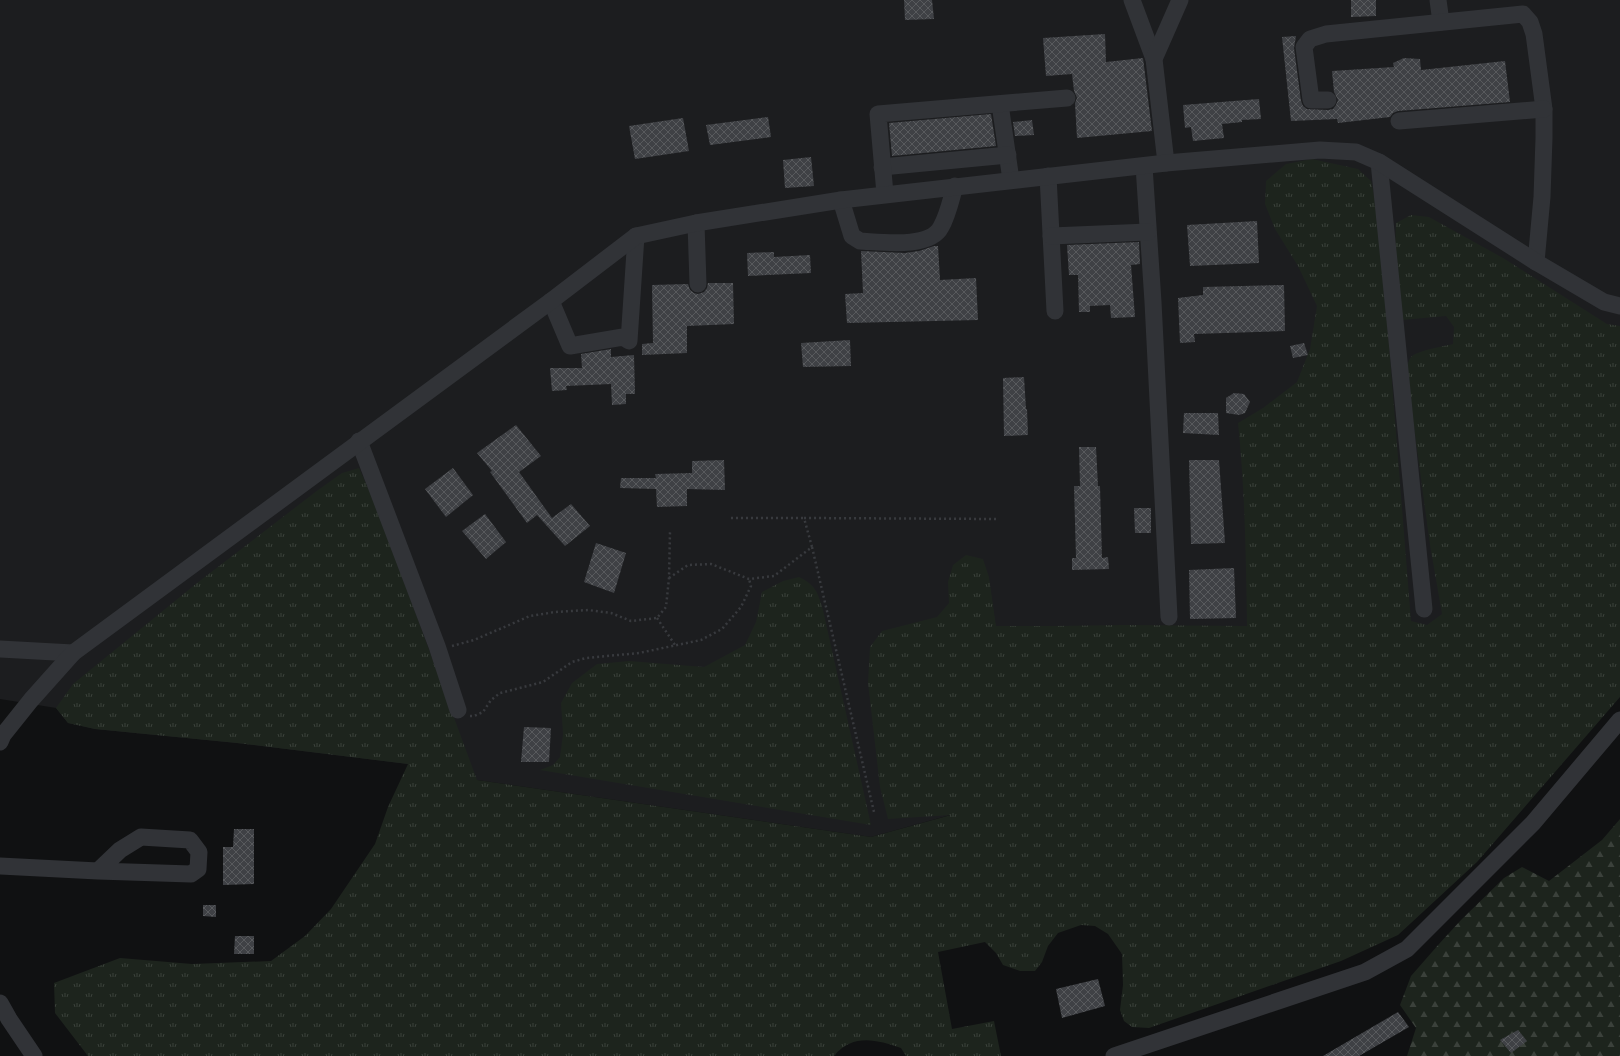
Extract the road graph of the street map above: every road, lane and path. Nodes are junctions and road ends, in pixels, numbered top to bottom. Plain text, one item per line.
1 (1132, 0) edge
2 (1180, 0) edge
3 (1438, 0) edge
4 (1441, 22) junction
5 (1154, 59) junction
6 (1067, 98) dead end
7 (1328, 100) dead end
8 (1000, 104) junction
9 (1544, 109) junction
10 (1399, 121) dead end
11 (1008, 155) junction
12 (1379, 162) junction
13 (1166, 163) junction
14 (1144, 166) junction
15 (882, 167) junction
16 (1048, 176) junction
17 (1012, 180) junction
18 (955, 186) junction
19 (885, 194) junction
20 (841, 200) junction
21 (696, 223) junction
22 (1148, 232) junction
23 (636, 236) junction
24 (1051, 236) junction
25 (1536, 262) junction
26 (698, 284) dead end
27 (551, 301) junction
28 (1620, 306) edge
29 (1055, 311) dead end
30 (360, 441) junction
31 (731, 518) dead end
32 (804, 518) junction
33 (996, 519) dead end
34 (670, 532) dead end
35 (812, 547) junction
36 (669, 578) junction
37 (749, 579) junction
38 (1424, 609) dead end
39 (1169, 617) dead end
40 (657, 618) junction
41 (437, 646) junction
42 (675, 646) junction
43 (0, 649) edge
44 (72, 653) junction
45 (458, 710) joint
46 (1620, 720) edge
47 (0, 742) edge
48 (874, 812) dead end
49 (0, 866) edge
50 (98, 871) junction
51 (0, 1003) edge
52 (34, 1056) edge
53 (1114, 1056) edge

1 - 5 lane
2 - 5 lane
3 - 4 lane
4 - 7 lane
4 - 9 lane
5 - 13 lane
6 - 8 lane
8 - 11 lane
8 - 15 lane
9 - 10 lane
9 - 25 lane
11 - 15 lane
11 - 17 lane
12 - 13 lane
12 - 25 lane
12 - 38 lane
13 - 14 lane
14 - 16 lane
14 - 22 lane
15 - 19 lane
16 - 17 lane
16 - 24 lane
17 - 18 lane
18 - 19 lane
18 - 20 lane
19 - 20 lane
20 - 21 lane
21 - 23 lane
21 - 26 lane
22 - 24 lane
22 - 39 lane
23 - 27 lane
23 - 27 lane
24 - 29 lane
25 - 28 lane
27 - 30 lane
30 - 41 lane
30 - 44 lane
31 - 32 path
32 - 33 path
32 - 35 path
34 - 36 path
35 - 37 path
35 - 48 path
36 - 37 path
36 - 40 path
37 - 42 path
40 - 41 path
40 - 42 path
41 - 45 lane
42 - 45 path
43 - 44 lane
44 - 47 lane
46 - 53 lane
49 - 50 lane
50 - 50 lane
51 - 52 lane

